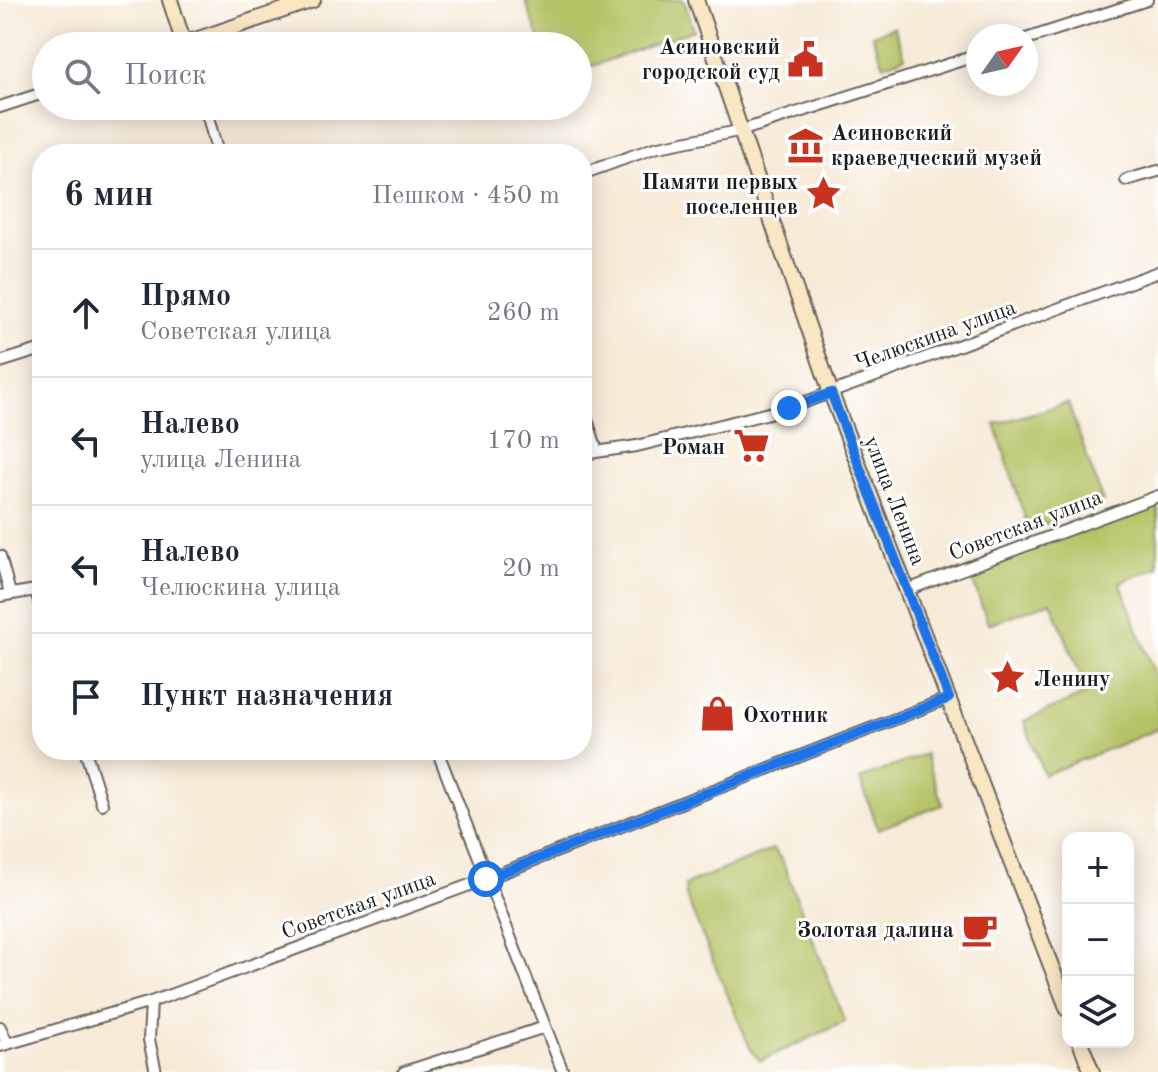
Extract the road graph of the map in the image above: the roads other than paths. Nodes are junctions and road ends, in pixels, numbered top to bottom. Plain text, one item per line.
1 (170, 0) edge
2 (313, 0) edge
3 (696, 0) edge
4 (1147, 0) edge
5 (179, 32) edge
6 (221, 32) edge
7 (1038, 35) edge
8 (966, 59) edge
9 (32, 97) edge
10 (0, 107) edge
11 (209, 120) edge
12 (743, 130) junction
13 (215, 144) edge
14 (592, 170) edge
15 (1158, 171) edge
16 (1126, 180) dead end
17 (1158, 272) edge
18 (32, 352) edge
19 (0, 362) edge
20 (831, 393) junction
21 (592, 435) edge
22 (597, 451) junction
23 (592, 452) edge
24 (1158, 496) edge
25 (0, 556) edge
26 (907, 590) junction
27 (32, 591) edge
28 (5, 595) edge
29 (949, 698) junction
30 (88, 760) edge
31 (441, 760) edge
32 (102, 804) dead end
33 (486, 879) junction
34 (1062, 994) edge
35 (151, 1002) junction
36 (0, 1027) edge
37 (545, 1027) junction
38 (3, 1045) edge
39 (1082, 1048) edge
40 (156, 1072) edge
41 (404, 1072) edge
42 (563, 1072) edge
43 (1092, 1072) edge

1 - 5 main road
2 - 6 main road
3 - 12 main road, улица Ленина
4 - 7 street
8 - 12 street
9 - 10 street
11 - 13 street
12 - 14 street
12 - 20 main road, улица Ленина
15 - 16 street
17 - 20 street, Челюскина улица
18 - 19 street
20 - 22 street, Челюскина улица
20 - 26 main road, улица Ленина
21 - 22 street
22 - 23 street, Челюскина улица
24 - 26 street, Советская улица
25 - 28 street
26 - 29 main road, улица Ленина
27 - 28 street
29 - 33 street, Советская улица
29 - 34 main road, улица Ленина
30 - 32 street
31 - 33 street
33 - 35 street, Советская улица
33 - 37 street
35 - 38 street, Советская улица
35 - 40 street
36 - 38 street
37 - 41 street
37 - 42 street
39 - 43 main road

